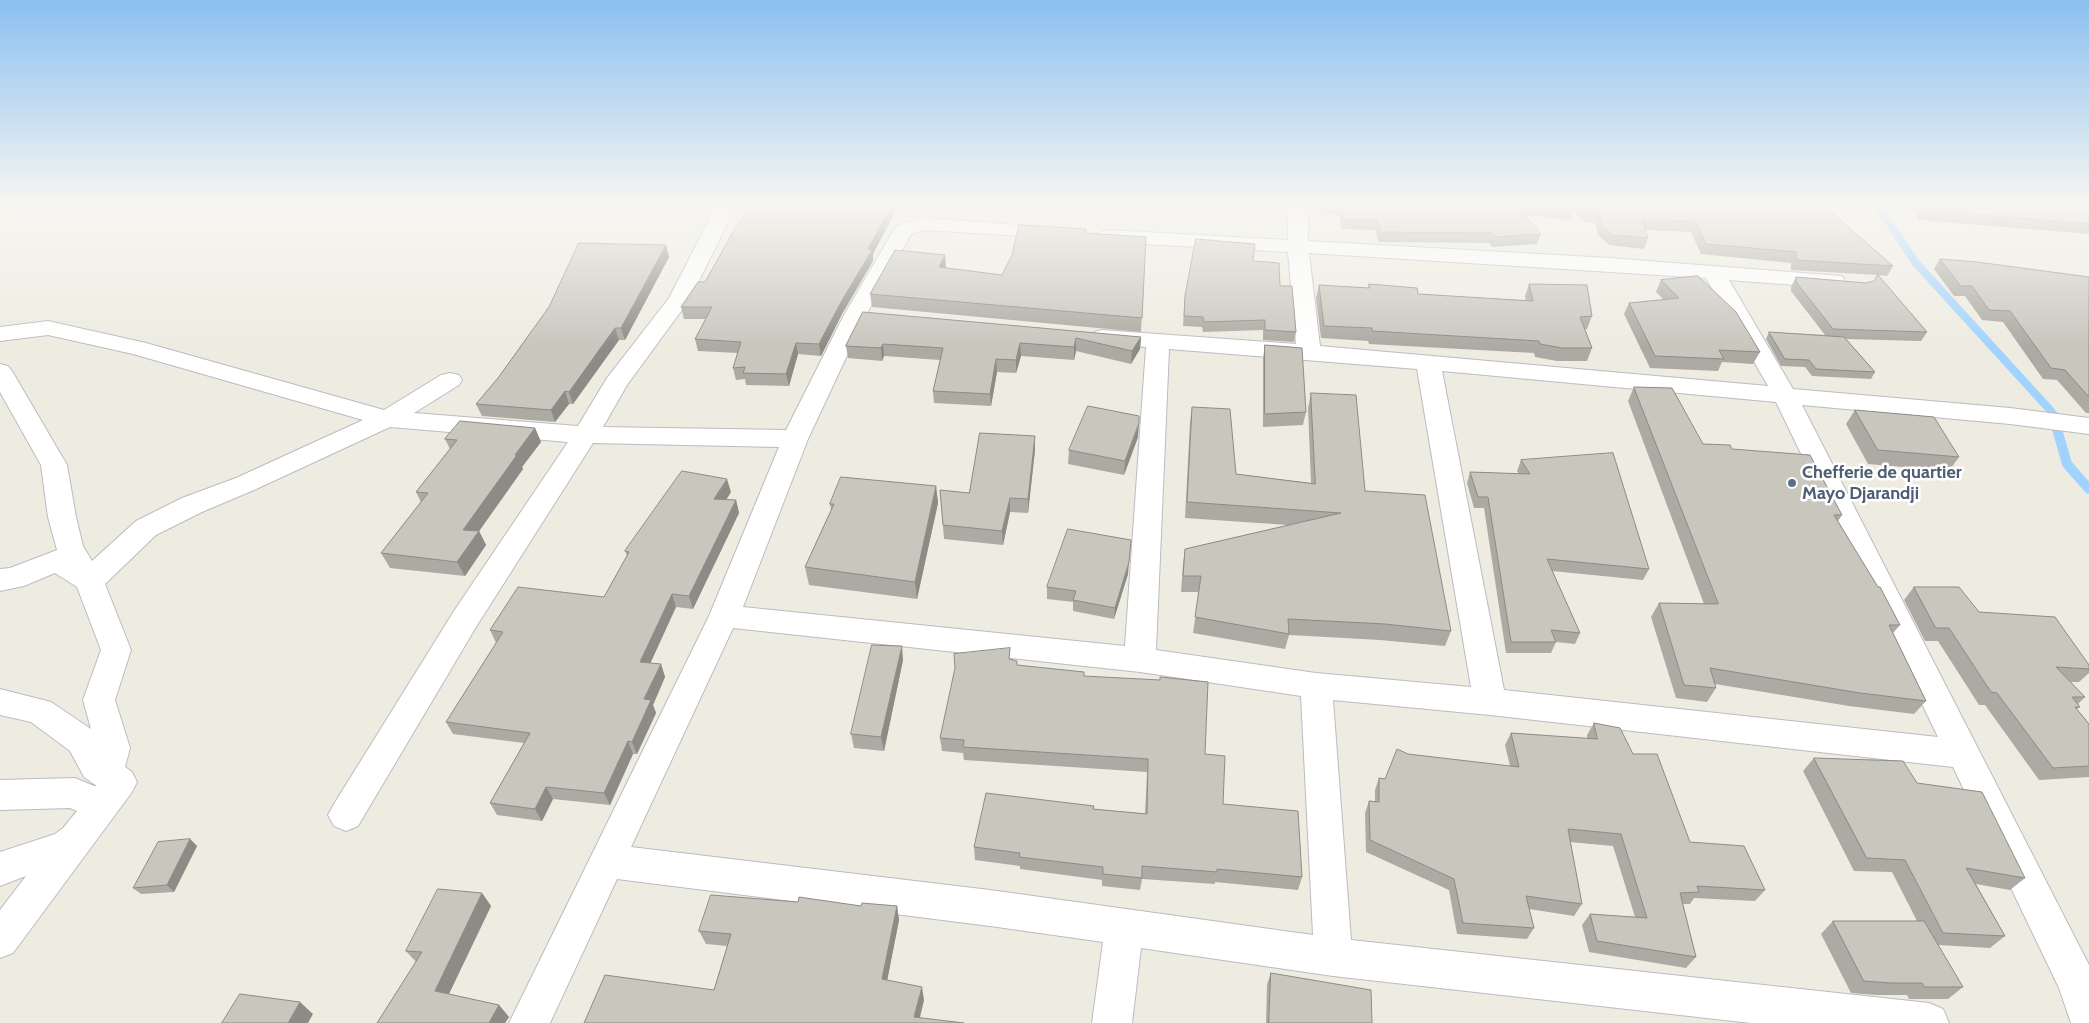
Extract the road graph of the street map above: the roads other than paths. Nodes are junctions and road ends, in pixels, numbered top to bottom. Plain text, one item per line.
1 (703, 252) edge
2 (893, 252) edge
3 (1298, 252) edge
4 (1363, 252) edge
5 (1714, 272) junction
6 (1860, 283) edge
7 (0, 334) edge
8 (1080, 335) edge
9 (1158, 342) junction
10 (1309, 352) junction
11 (1428, 363) junction
12 (0, 371) edge
13 (450, 380) dead end
14 (1785, 395) junction
15 (387, 419) junction
16 (2087, 425) edge
17 (586, 435) junction
18 (796, 439) junction
19 (0, 580) edge
20 (89, 581) junction
21 (724, 616) junction
22 (1140, 660) junction
23 (1316, 686) junction
24 (0, 702) edge
25 (1490, 702) junction
26 (1963, 754) junction
27 (105, 789) junction
28 (0, 794) edge
29 (346, 815) dead end
30 (78, 837) junction
31 (607, 861) junction
32 (0, 870) edge
33 (1124, 927) junction
34 (0, 940) edge
35 (1334, 957) junction
36 (2089, 1018) edge
37 (529, 1023) edge
38 (1112, 1023) edge
39 (1928, 1023) edge
40 (2085, 1023) edge

1 - 17 street
2 - 18 street
3 - 10 street
4 - 5 street
5 - 6 street
5 - 14 street
7 - 15 street
8 - 9 street
9 - 10 street
9 - 22 street
10 - 11 street
11 - 14 street
11 - 25 street
12 - 20 street
13 - 15 street
14 - 16 street
14 - 26 street
15 - 17 street
15 - 20 street
17 - 18 street
17 - 29 street
18 - 21 street
19 - 20 street
20 - 27 street
21 - 22 street
21 - 31 street
22 - 23 street
23 - 25 street
23 - 35 street
24 - 27 street
25 - 26 street
26 - 36 street
27 - 28 street
27 - 30 street
30 - 32 street
30 - 34 street
31 - 33 street
31 - 37 street
33 - 35 street
33 - 38 street
35 - 39 street
36 - 40 street

